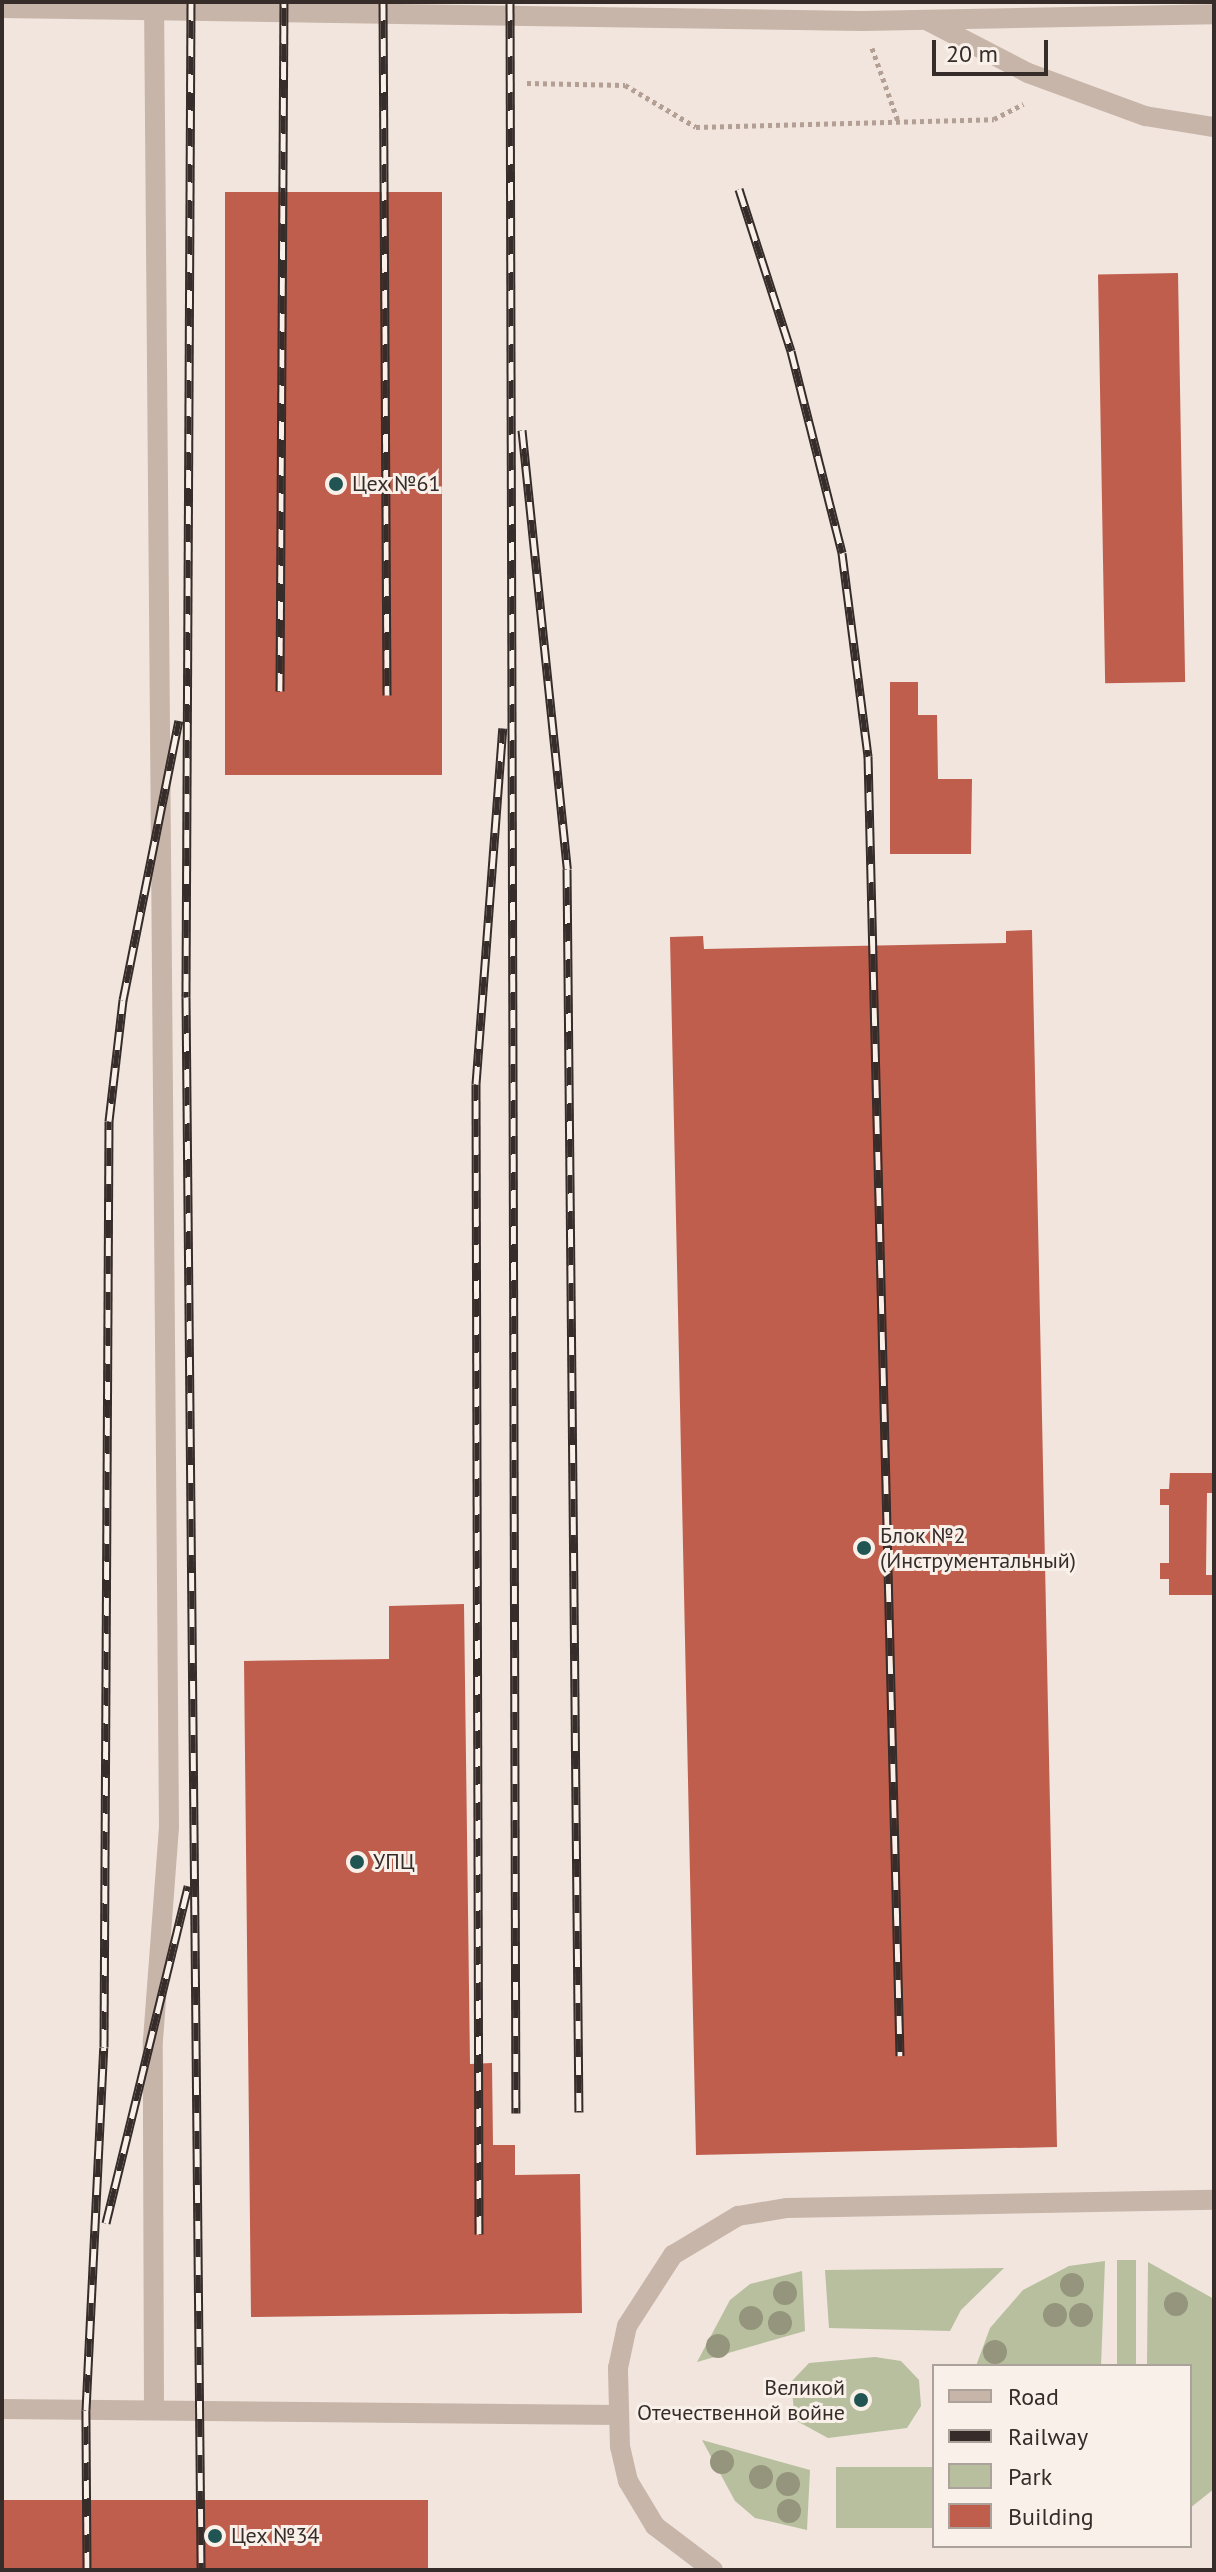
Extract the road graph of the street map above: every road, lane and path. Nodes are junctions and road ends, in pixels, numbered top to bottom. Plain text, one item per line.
1 (2, 8) edge
2 (154, 10) junction
3 (847, 14) edge
4 (1214, 14) edge
5 (924, 19) junction
6 (527, 83) dead end
7 (1059, 85) junction
8 (898, 122) junction
9 (1214, 127) edge
10 (1214, 2200) edge
11 (154, 2407) junction
12 (2, 2409) edge
13 (618, 2415) junction
14 (713, 2570) edge

1 - 2 lane
2 - 3 lane
2 - 11 lane
3 - 5 lane
3 - 8 path
4 - 5 lane
5 - 7 lane
6 - 8 path
7 - 8 path
7 - 9 lane
10 - 13 lane
11 - 12 lane
11 - 13 lane
13 - 14 lane

